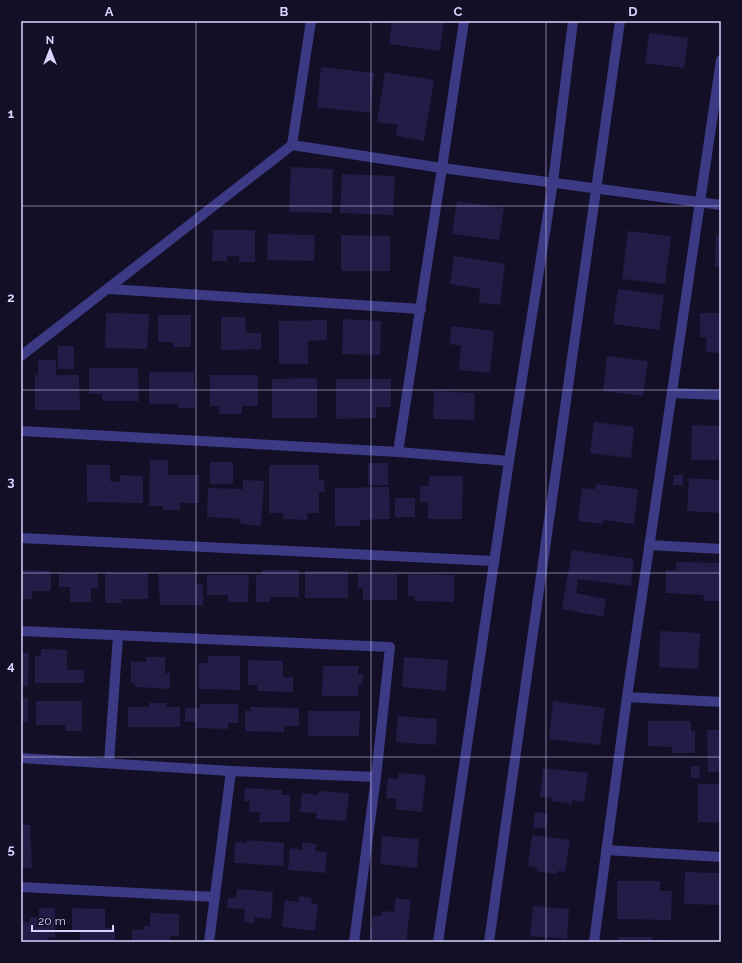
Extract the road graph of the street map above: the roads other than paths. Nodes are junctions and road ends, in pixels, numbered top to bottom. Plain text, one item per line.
1 (311, 21) edge
2 (464, 21) edge
3 (573, 21) edge
4 (620, 21) edge
5 (721, 60) edge
6 (292, 145) junction
7 (442, 168) junction
8 (553, 182) junction
9 (596, 188) junction
10 (700, 202) junction
11 (721, 205) edge
12 (109, 289) junction
13 (421, 309) junction
14 (21, 356) edge
15 (672, 393) junction
16 (721, 395) edge
17 (21, 431) edge
18 (398, 452) junction
19 (509, 461) junction
20 (21, 538) edge
21 (650, 545) junction
22 (721, 549) edge
23 (494, 561) junction
24 (21, 631) edge
25 (118, 635) junction
26 (627, 697) junction
27 (721, 702) edge
28 (21, 758) edge
29 (109, 763) junction
30 (231, 771) junction
31 (376, 777) junction
32 (606, 850) junction
33 (721, 857) edge
34 (21, 888) edge
35 (215, 897) junction
36 (209, 942) edge
37 (354, 942) edge
38 (438, 942) edge
39 (489, 942) edge
40 (594, 942) edge

1 - 6 street
2 - 7 street
3 - 8 street
4 - 9 street
5 - 10 street
6 - 7 street
6 - 12 street
7 - 8 street
7 - 13 street
8 - 9 street
8 - 19 street
9 - 10 street
9 - 39 street
10 - 11 street
10 - 15 street
12 - 13 street
12 - 14 street
13 - 18 street
15 - 16 street
15 - 21 street
17 - 18 street
18 - 19 street
19 - 23 street
20 - 23 street
21 - 22 street
21 - 26 street
23 - 38 street
24 - 25 street
25 - 29 street
25 - 31 street
26 - 27 street
26 - 32 street
28 - 29 street
29 - 30 street
30 - 31 street
30 - 35 street
31 - 37 street
32 - 33 street
32 - 40 street
34 - 35 street
35 - 36 street

